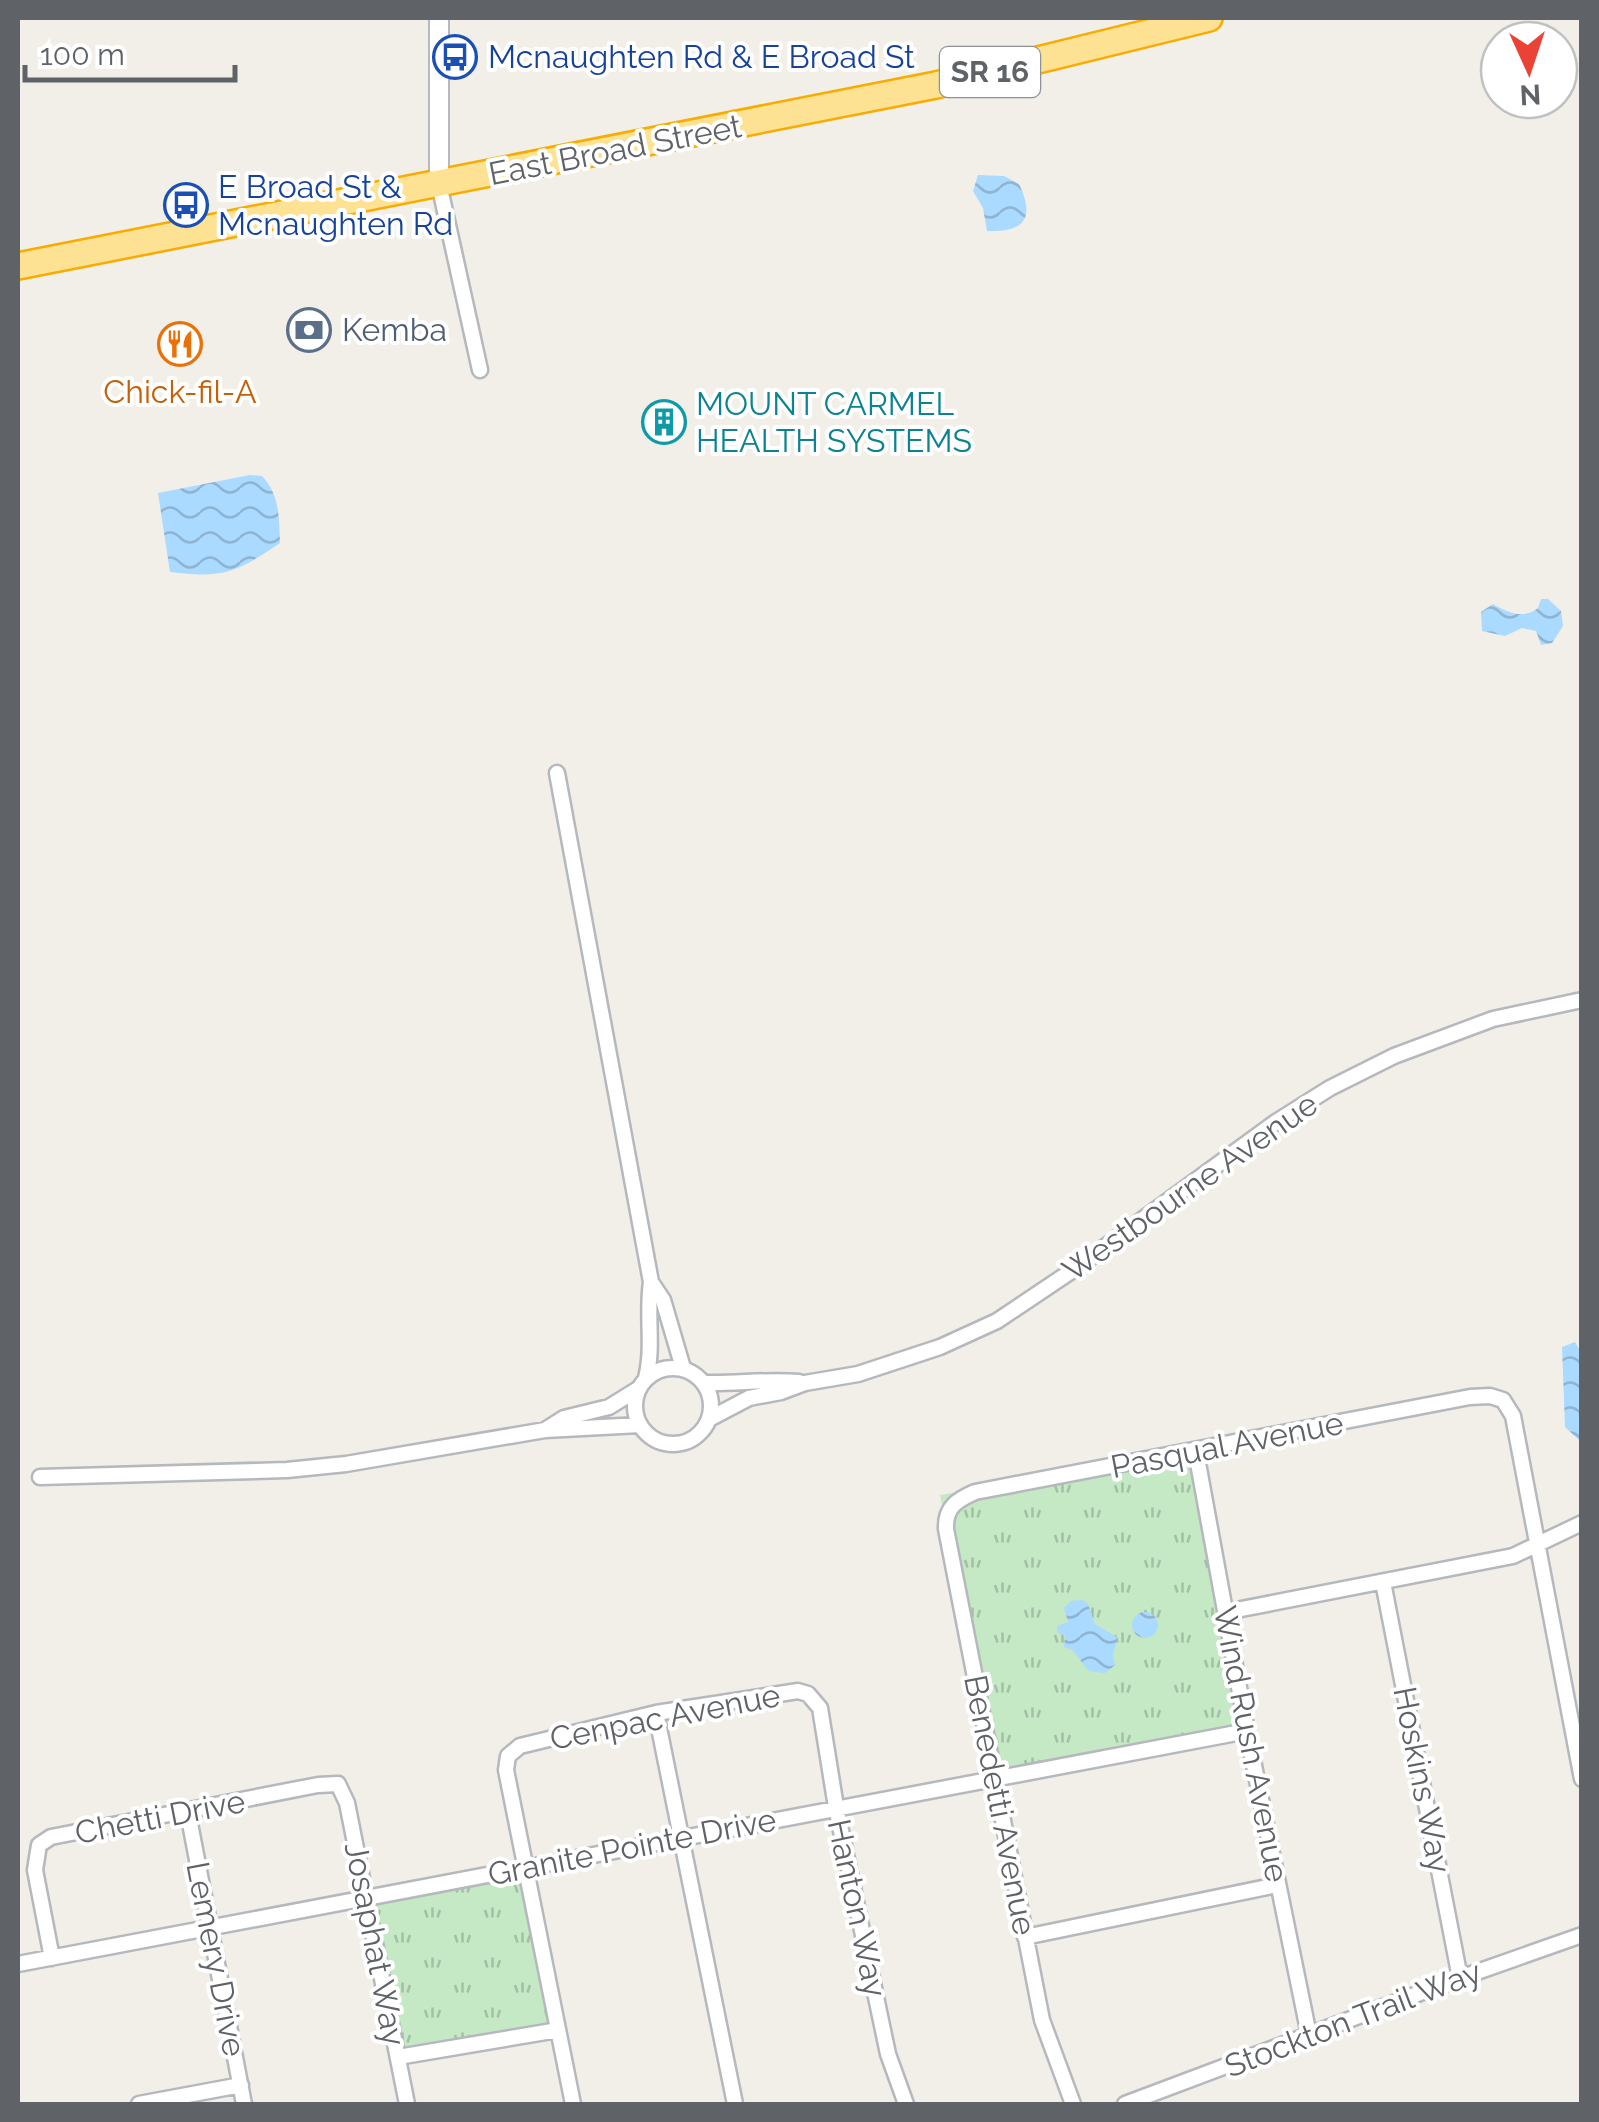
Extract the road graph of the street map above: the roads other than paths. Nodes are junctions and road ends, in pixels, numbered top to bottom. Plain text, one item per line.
1 (439, 18) edge
2 (1209, 18) edge
3 (438, 184) junction
4 (18, 266) edge
5 (480, 370) dead end
6 (557, 773) dead end
7 (1582, 1000) edge
8 (651, 1282) junction
9 (683, 1368) junction
10 (805, 1382) junction
11 (705, 1383) junction
12 (642, 1384) junction
13 (710, 1420) junction
14 (640, 1426) junction
15 (545, 1430) junction
16 (1196, 1452) junction
17 (40, 1477) dead end
18 (953, 1504) joint
19 (1582, 1523) edge
20 (1538, 1547) junction
21 (1384, 1582) junction
22 (1226, 1612) junction
23 (820, 1708) joint
24 (656, 1713) junction
25 (1246, 1731) junction
26 (996, 1776) junction
27 (1582, 1779) edge
28 (338, 1784) joint
29 (836, 1807) junction
30 (188, 1813) junction
31 (680, 1838) junction
32 (526, 1867) junction
33 (1276, 1885) junction
34 (364, 1900) junction
35 (210, 1928) junction
36 (1582, 1935) edge
37 (1025, 1937) junction
38 (52, 1958) junction
39 (18, 1964) edge
40 (1460, 1978) junction
41 (558, 2030) junction
42 (1309, 2035) junction
43 (398, 2056) junction
44 (241, 2085) junction
45 (138, 2104) edge
46 (244, 2104) edge
47 (407, 2104) edge
48 (572, 2104) edge
49 (735, 2104) edge
50 (906, 2104) edge
51 (1073, 2104) edge
52 (1125, 2104) edge

1 - 3 street
2 - 3 highway, East Broad Street / SR 16
3 - 4 highway, East Broad Street / SR 16
3 - 5 street
6 - 8 street
7 - 10 street, Westbourne Avenue
8 - 9 street
8 - 12 street
9 - 11 street
9 - 12 street
10 - 11 street, Westbourne Avenue
10 - 13 street, Westbourne Avenue
11 - 13 street
12 - 14 street
12 - 15 street
13 - 14 street
14 - 15 street
15 - 17 street
16 - 18 street, Pasqual Avenue
16 - 20 street, Pasqual Avenue
16 - 22 street, Wind Rush Avenue
18 - 26 street, Benedetti Avenue
19 - 20 street
20 - 21 street
20 - 27 street
21 - 22 street
21 - 40 street, Hoskins Way
22 - 25 street, Wind Rush Avenue
23 - 24 street, Cenpac Avenue
23 - 29 street, Hanton Way
24 - 31 street
24 - 32 street, Cenpac Avenue
25 - 26 street, Granite Pointe Drive
25 - 33 street, Wind Rush Avenue
26 - 29 street, Granite Pointe Drive
26 - 37 street, Benedetti Avenue
28 - 30 street, Chetti Drive
28 - 34 street, Josaphat Way
29 - 31 street, Granite Pointe Drive
29 - 50 street, Hanton Way
30 - 35 street, Lemery Drive
30 - 38 street, Chetti Drive
31 - 32 street, Granite Pointe Drive
31 - 49 street
32 - 34 street, Granite Pointe Drive
32 - 41 street
33 - 37 street
33 - 42 street, Wind Rush Avenue
34 - 35 street, Granite Pointe Drive
34 - 43 street, Josaphat Way
35 - 38 street, Granite Pointe Drive
35 - 44 street, Lemery Drive
36 - 40 street, Stockton Trail Way
37 - 51 street, Benedetti Avenue
38 - 39 street, Granite Pointe Drive
40 - 42 street, Stockton Trail Way
41 - 43 street
41 - 48 street
42 - 52 street, Stockton Trail Way
43 - 47 street, Josaphat Way
44 - 45 street
44 - 46 street, Lemery Drive

